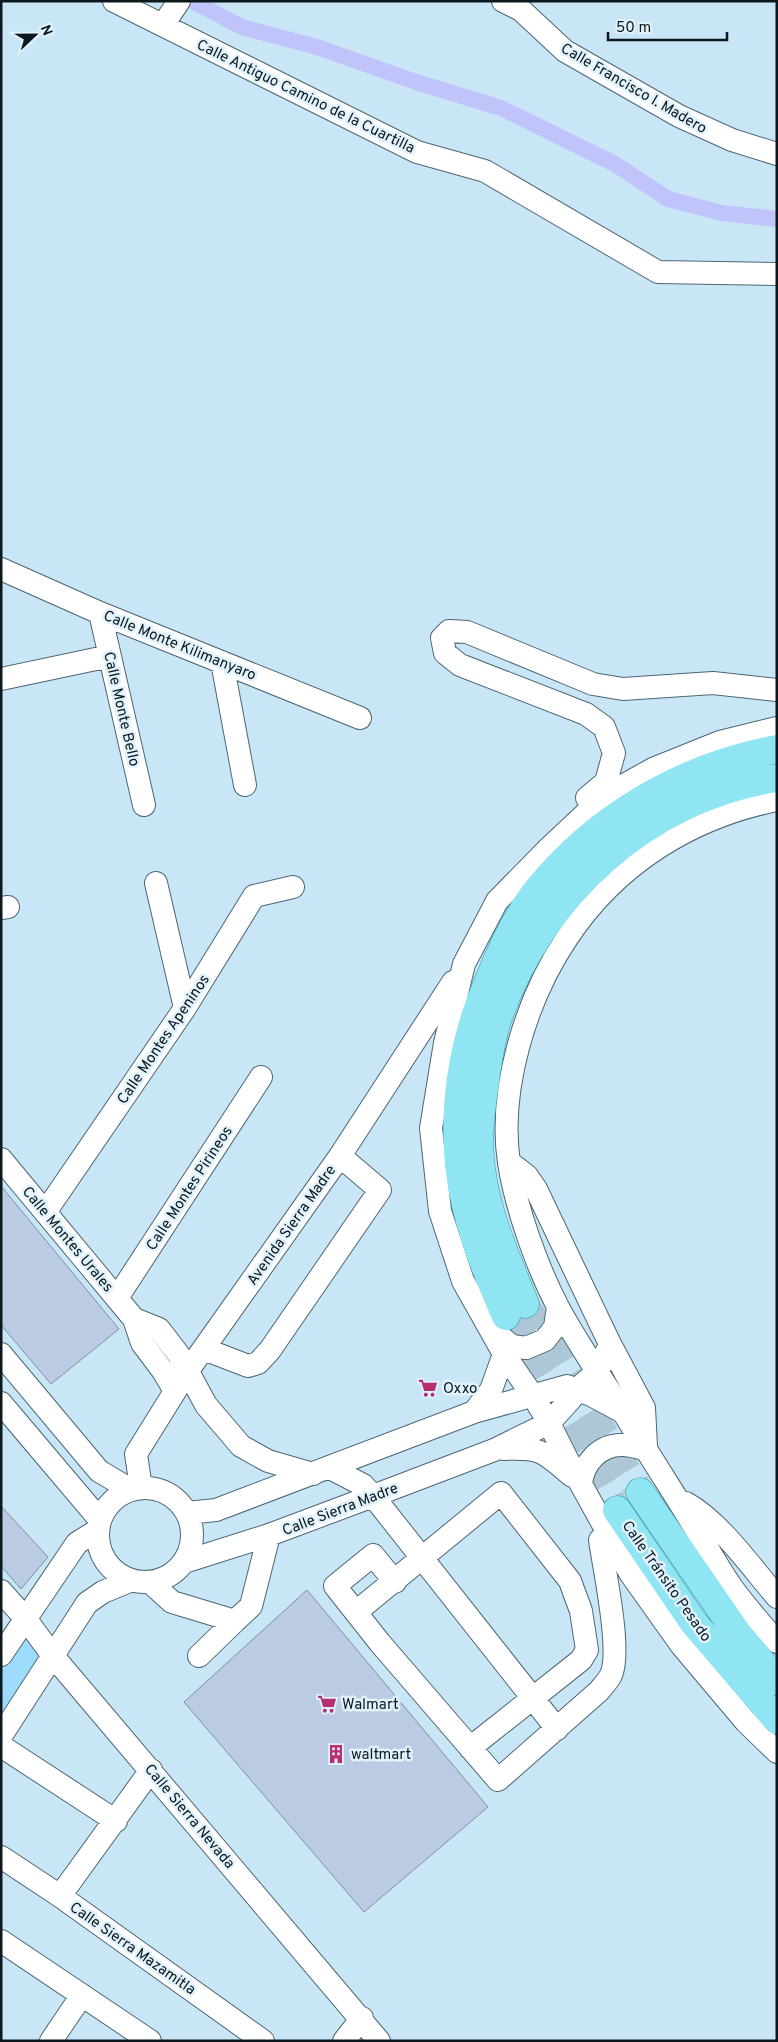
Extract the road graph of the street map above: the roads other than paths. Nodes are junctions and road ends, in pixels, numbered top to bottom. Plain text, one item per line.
1 (114, 1) edge
2 (179, 1) edge
3 (516, 4) edge
4 (163, 25) junction
5 (777, 154) edge
6 (777, 274) edge
7 (1, 569) edge
8 (100, 613) junction
9 (110, 656) junction
10 (222, 662) junction
11 (1, 679) edge
12 (777, 690) edge
13 (360, 718) dead end
14 (777, 728) edge
15 (777, 749) edge
16 (777, 778) edge
17 (245, 785) dead end
18 (777, 800) edge
19 (144, 805) dead end
20 (156, 882) dead end
21 (293, 888) dead end
22 (497, 901) junction
23 (463, 967) junction
24 (185, 1008) junction
25 (261, 1077) dead end
26 (340, 1156) junction
27 (1, 1159) edge
28 (509, 1162) junction
29 (46, 1211) junction
30 (117, 1298) junction
31 (558, 1307) junction
32 (507, 1316) junction
33 (134, 1319) junction
34 (610, 1344) junction
35 (204, 1349) junction
36 (1, 1354) edge
37 (504, 1354) junction
38 (598, 1371) junction
39 (187, 1372) junction
40 (578, 1389) junction
41 (175, 1391) junction
42 (533, 1396) junction
43 (1, 1403) edge
44 (623, 1412) junction
45 (465, 1416) junction
46 (549, 1423) junction
47 (646, 1449) junction
48 (494, 1450) junction
49 (321, 1471) junction
50 (581, 1484) junction
51 (136, 1489) junction
52 (640, 1492) tunnel mouth
53 (373, 1496) junction
54 (677, 1498) junction
55 (605, 1508) junction
56 (187, 1513) junction
57 (99, 1525) junction
58 (269, 1535) junction
59 (600, 1540) junction
60 (422, 1559) junction
61 (184, 1562) junction
62 (141, 1581) junction
63 (395, 1582) junction
64 (1, 1591) edge
65 (777, 1597) edge
66 (356, 1612) junction
67 (25, 1618) junction
68 (235, 1622) junction
69 (777, 1642) edge
70 (1, 1655) edge
71 (53, 1656) junction
72 (198, 1656) dead end
73 (777, 1681) edge
74 (533, 1698) junction
75 (777, 1720) edge
76 (557, 1729) junction
77 (1, 1736) edge
78 (1, 1746) edge
79 (470, 1748) junction
80 (777, 1752) edge
81 (777, 1768) edge
82 (152, 1770) junction
83 (116, 1821) junction
84 (1, 1857) edge
85 (60, 1896) junction
86 (1, 1941) edge
87 (82, 1995) junction
88 (362, 2018) junction
89 (51, 2041) edge
90 (150, 2041) edge
91 (263, 2041) edge
92 (344, 2041) edge
93 (379, 2041) edge

1 - 4 street, Calle Antiguo Camino de la Cuartilla
2 - 4 street
3 - 5 street, Calle Francisco I. Madero
4 - 6 street, Calle Antiguo Camino de la Cuartilla
7 - 8 street, Calle Monte Kilimanyaro
8 - 9 street, Calle Monte Bello
8 - 10 street, Calle Monte Kilimanyaro
9 - 11 street
9 - 19 street, Calle Monte Bello
10 - 13 street, Calle Monte Kilimanyaro
10 - 17 street
12 - 22 street
14 - 22 street
15 - 32 main road
16 - 32 main road
18 - 28 street
20 - 24 street
21 - 24 street, Calle Montes Apeninos
22 - 23 street
23 - 26 street, Avenida Sierra Madre
23 - 32 street
24 - 29 street, Calle Montes Apeninos
25 - 30 street, Calle Montes Pirineos
26 - 35 street, Avenida Sierra Madre
26 - 35 street
27 - 29 street, Calle Montes Urales
28 - 31 street
28 - 34 street
29 - 30 street, Calle Montes Urales
30 - 33 street, Calle Montes Urales
31 - 32 street
31 - 38 street
32 - 37 street
33 - 39 street, Calle Montes Urales
33 - 41 street, Calle Montes Urales
34 - 38 street
34 - 47 street
35 - 39 street, Avenida Sierra Madre
36 - 51 street
37 - 42 street
37 - 45 street
38 - 40 street
38 - 44 street
39 - 41 street, Avenida Sierra Madre
39 - 49 street, Calle Montes Urales
40 - 42 street
40 - 44 street
40 - 46 street
41 - 51 street, Avenida Sierra Madre
42 - 45 street
42 - 46 street
43 - 57 street
44 - 47 street
45 - 49 street
46 - 48 street
46 - 50 street
47 - 50 street
47 - 54 street
48 - 50 street
48 - 53 street, Calle Sierra Madre
49 - 53 street, Calle Montes Urales
49 - 56 street
50 - 55 street
51 - 56 street
51 - 57 street
52 - 73 main road, Calle Tránsito Pesado
53 - 58 street, Calle Sierra Madre
53 - 60 street, Calle Montes Urales
54 - 65 street
54 - 69 street
55 - 59 street
55 - 75 main road, Calle Tránsito Pesado
55 - 80 street
56 - 61 street
57 - 62 street
57 - 67 street
58 - 61 street, Calle Sierra Madre
58 - 68 street
59 - 76 street
59 - 81 street
60 - 63 street
60 - 74 street, Calle Montes Urales
60 - 74 street
61 - 62 street
62 - 68 street
62 - 71 street
63 - 66 street
63 - 66 street
64 - 67 street, Calle Sierra Nevada
66 - 79 street
67 - 70 street
67 - 71 street, Calle Sierra Nevada
68 - 72 street
71 - 77 street
71 - 82 street, Calle Sierra Nevada
74 - 76 street, Calle Montes Urales
74 - 79 street
76 - 79 street
78 - 83 street
82 - 83 street
82 - 88 street, Calle Sierra Nevada
83 - 85 street
84 - 85 street, Calle Sierra Mazamitla
85 - 91 street, Calle Sierra Mazamitla
86 - 87 street
87 - 89 street
87 - 90 street
88 - 92 street
88 - 93 street, Calle Sierra Nevada

